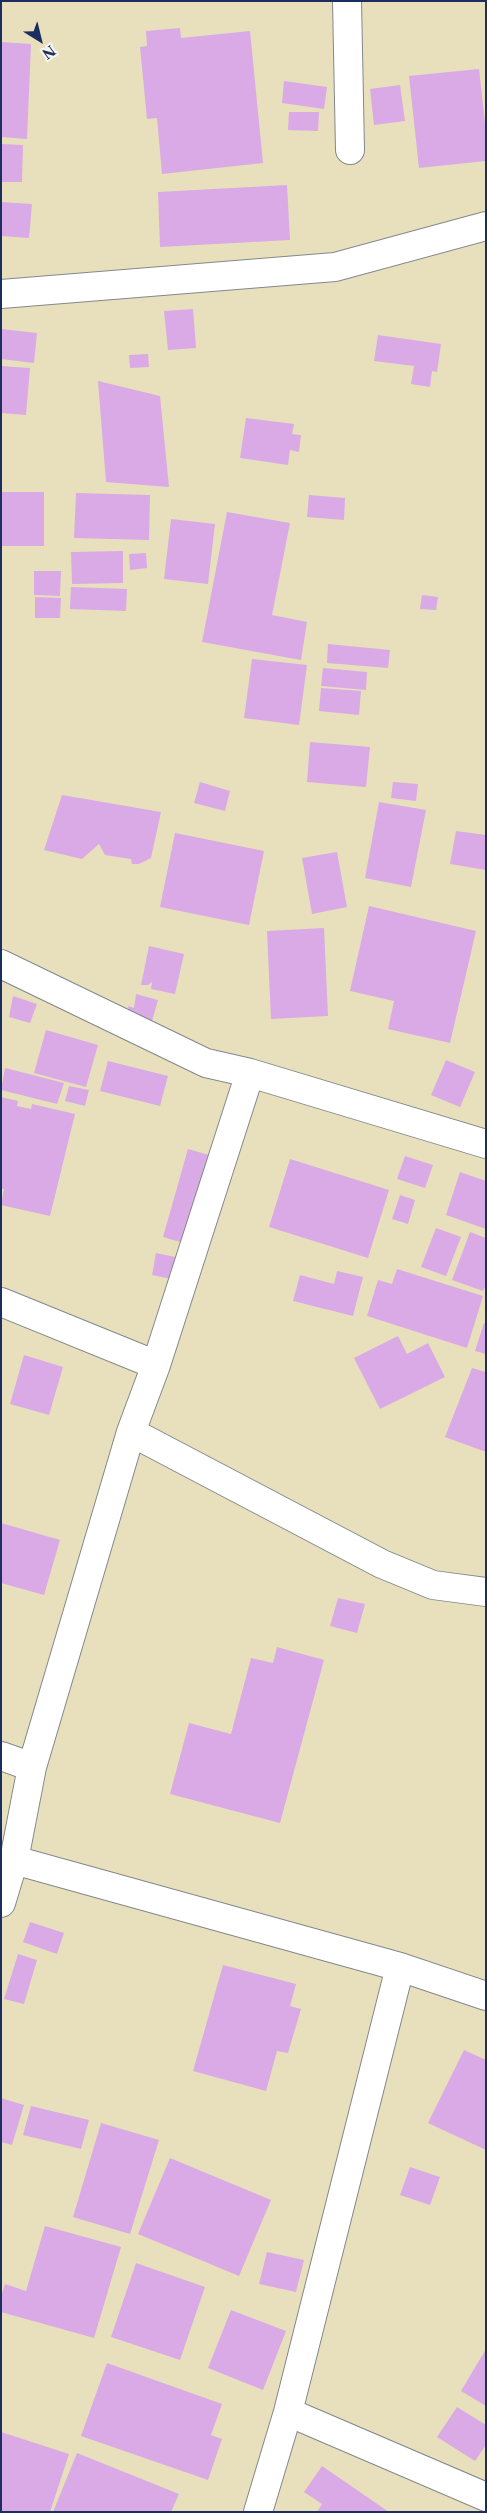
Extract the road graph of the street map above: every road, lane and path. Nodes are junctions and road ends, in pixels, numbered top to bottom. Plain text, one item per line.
1 (347, 1) edge
2 (350, 150) dead end
3 (486, 226) edge
4 (1, 294) edge
5 (1, 964) edge
6 (250, 1073) junction
7 (486, 1144) edge
8 (1, 1302) edge
9 (156, 1365) junction
10 (131, 1432) junction
11 (486, 1592) edge
12 (1, 1756) edge
13 (32, 1767) junction
14 (14, 1860) junction
15 (1, 1903) edge
16 (400, 1967) junction
17 (486, 1996) edge
18 (288, 2412) junction
19 (486, 2497) edge
20 (258, 2512) edge

1 - 2 street
3 - 4 street
5 - 6 street
6 - 7 street
6 - 9 street
8 - 9 street
9 - 10 street
10 - 11 street
10 - 13 street
12 - 13 street
13 - 14 street
14 - 15 street
14 - 16 street
16 - 17 street
16 - 18 street
18 - 19 street
18 - 20 street

